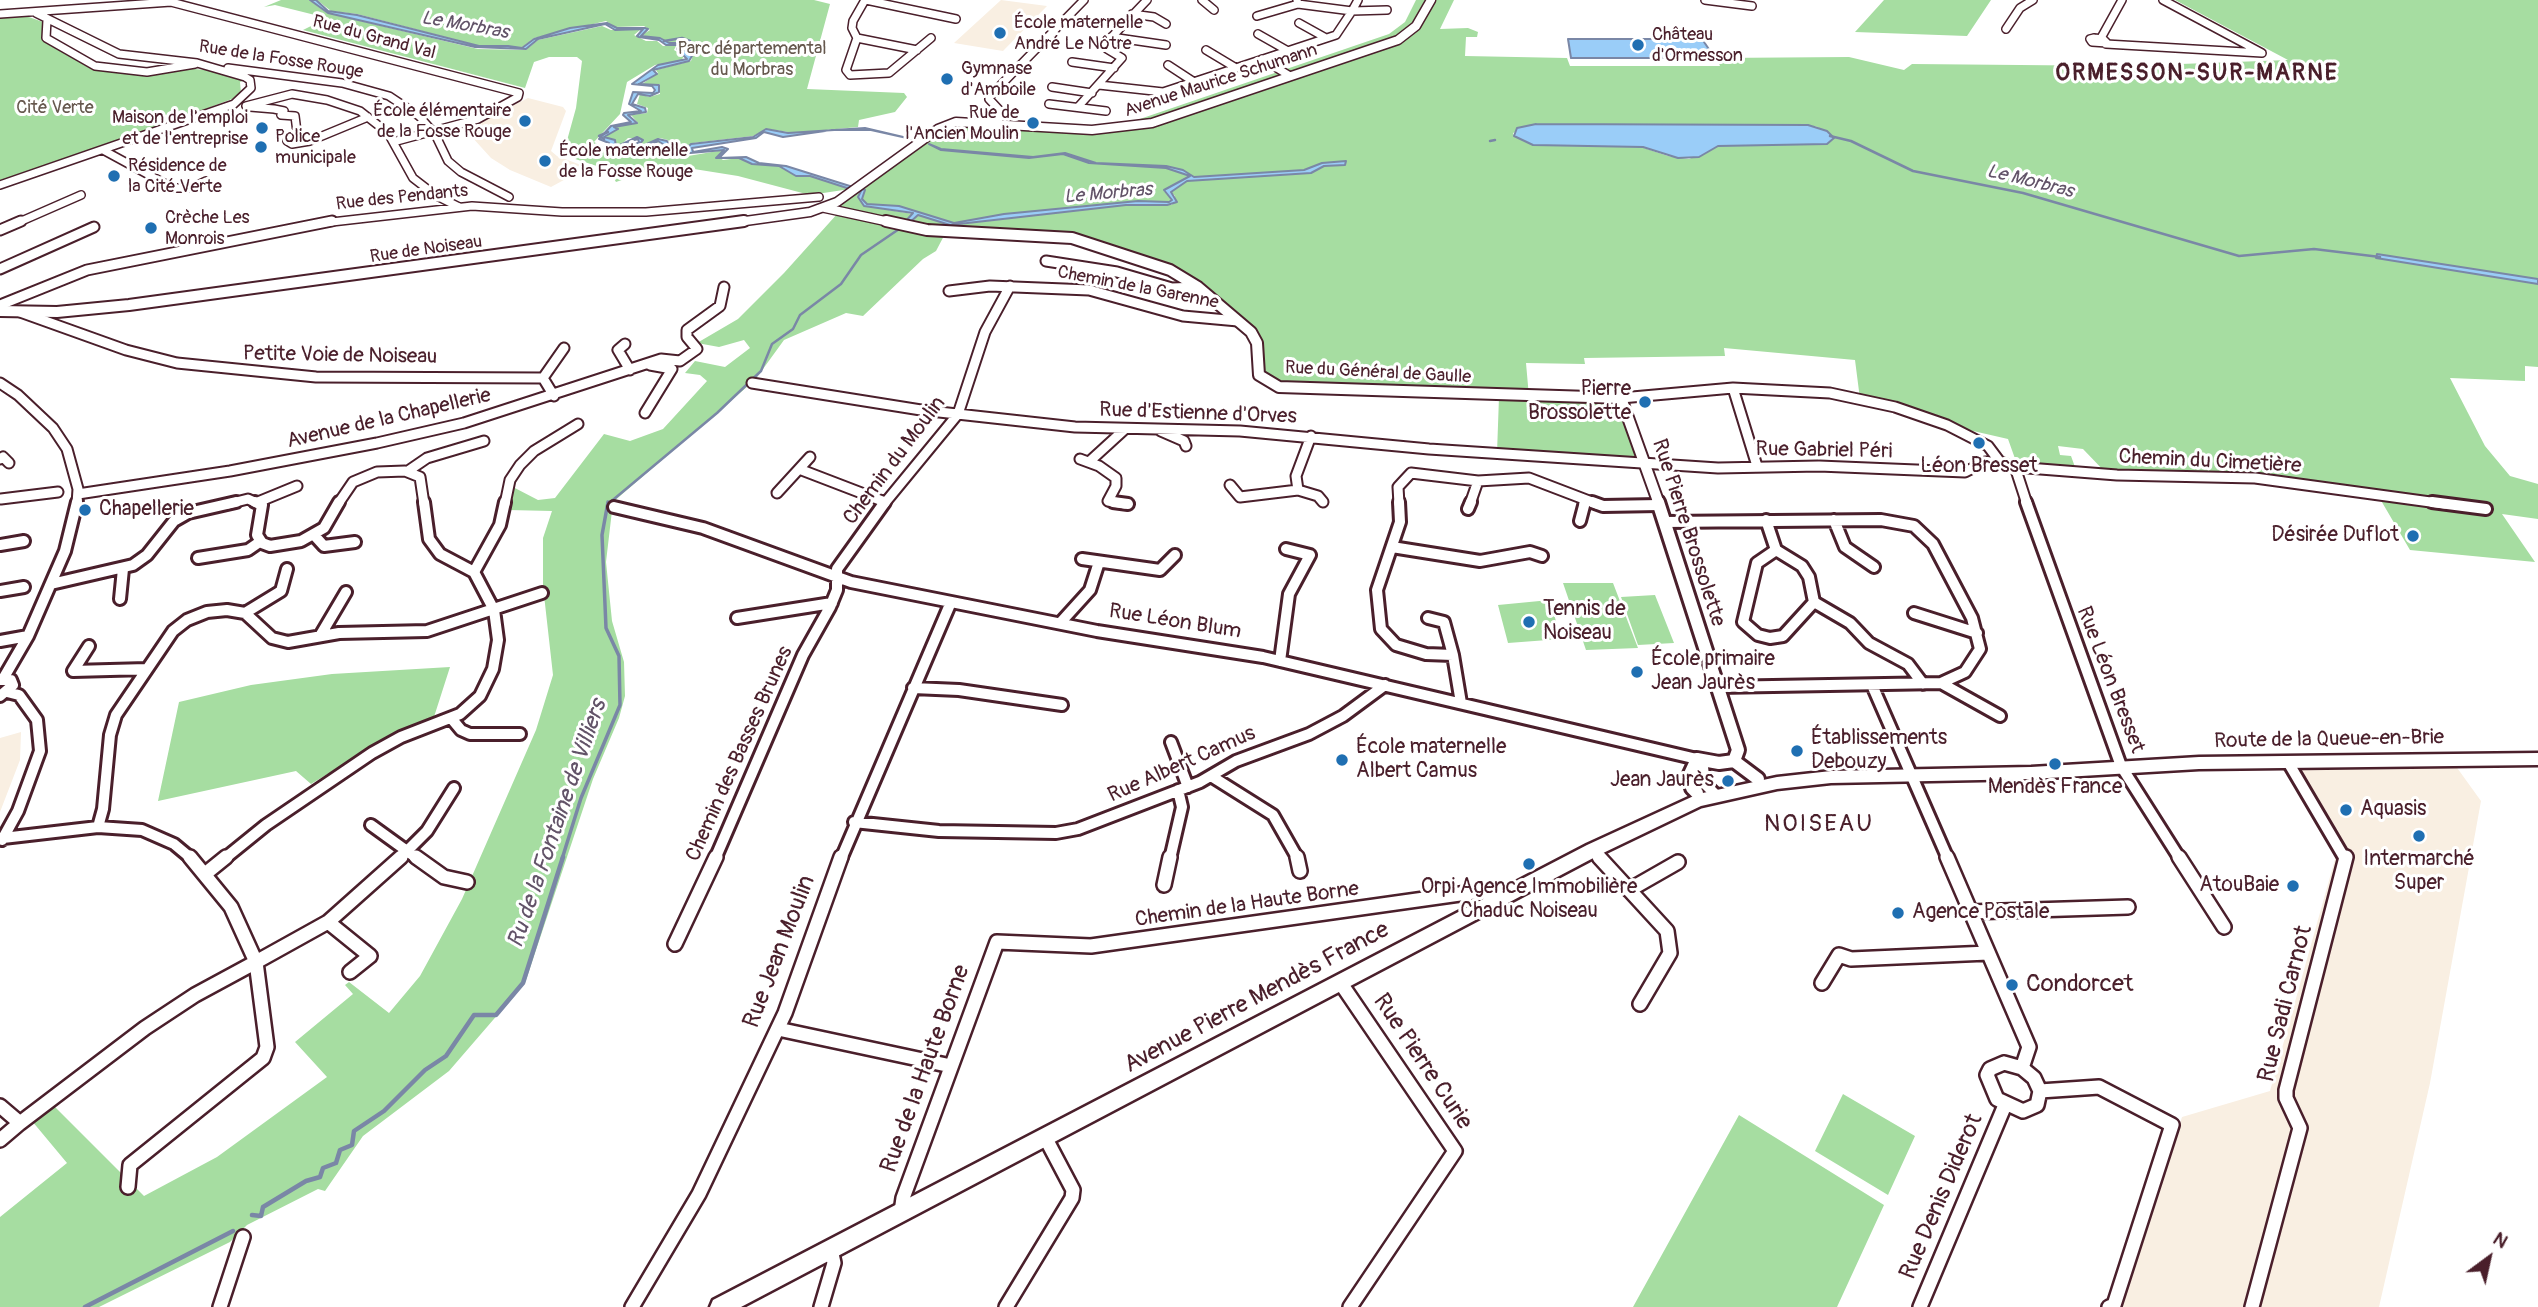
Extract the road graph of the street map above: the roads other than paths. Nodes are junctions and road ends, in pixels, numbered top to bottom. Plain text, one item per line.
1 (866, 0) edge
2 (1084, 0) edge
3 (1147, 0) edge
4 (1202, 0) edge
5 (1358, 0) edge
6 (1431, 0) edge
7 (1705, 0) edge
8 (2033, 0) edge
9 (2122, 0) edge
10 (2163, 0) edge
11 (163, 1) edge
12 (119, 2) edge
13 (1297, 2) edge
14 (1752, 6) dead end
15 (1214, 10) dead end
16 (1387, 10) dead end
17 (1352, 11) junction
18 (36, 13) junction
19 (0, 14) edge
20 (1132, 14) junction
21 (1257, 16) dead end
22 (956, 19) dead end
23 (47, 20) junction
24 (1299, 23) dead end
25 (1166, 24) dead end
26 (2006, 29) dead end
27 (1258, 34) dead end
28 (1111, 37) junction
29 (857, 38) junction
30 (931, 38) dead end
31 (1326, 38) junction
32 (1166, 45) dead end
33 (917, 50) junction
34 (1206, 50) dead end
35 (1288, 51) junction
36 (1262, 59) junction
37 (1072, 62) dead end
38 (197, 63) junction
39 (1168, 65) dead end
40 (1114, 68) junction
41 (1236, 68) junction
42 (222, 69) junction
43 (1290, 76) junction
44 (1194, 82) junction
45 (1098, 85) junction
46 (1052, 87) dead end
47 (1092, 93) junction
48 (234, 103) junction
49 (1049, 104) dead end
50 (246, 106) junction
51 (1078, 107) junction
52 (1106, 111) dead end
53 (368, 117) junction
54 (996, 122) junction
55 (433, 131) junction
56 (393, 142) junction
57 (103, 150) junction
58 (206, 181) dead end
59 (865, 182) joint
60 (0, 185) edge
61 (81, 195) dead end
62 (439, 197) junction
63 (819, 197) dead end
64 (491, 206) junction
65 (460, 207) junction
66 (825, 208) junction
67 (421, 211) junction
68 (94, 227) dead end
69 (0, 230) edge
70 (1046, 261) dead end
71 (0, 269) edge
72 (1010, 286) junction
73 (724, 287) dead end
74 (1198, 287) junction
75 (949, 290) dead end
76 (0, 305) edge
77 (0, 311) edge
78 (20, 312) junction
79 (1238, 321) junction
80 (625, 344) dead end
81 (564, 348) dead end
82 (680, 361) junction
83 (648, 365) junction
84 (672, 369) junction
85 (630, 370) junction
86 (543, 378) junction
87 (0, 383) edge
88 (752, 383) dead end
89 (1733, 388) junction
90 (554, 396) junction
91 (1621, 398) junction
92 (645, 414) dead end
93 (958, 414) junction
94 (578, 424) dead end
95 (1125, 429) junction
96 (1159, 429) junction
97 (1311, 436) junction
98 (484, 441) dead end
99 (1186, 446) dead end
100 (810, 457) dead end
101 (1645, 461) junction
102 (2000, 462) junction
103 (1757, 466) junction
104 (2015, 467) junction
105 (799, 468) junction
106 (408, 471) junction
107 (1478, 481) junction
108 (297, 485) dead end
109 (1230, 485) dead end
110 (1298, 490) junction
111 (58, 492) dead end
112 (777, 493) dead end
113 (78, 494) junction
114 (0, 500) edge
115 (1586, 501) junction
116 (258, 502) junction
117 (885, 502) junction
118 (1323, 502) dead end
119 (1128, 504) dead end
120 (1659, 505) junction
121 (614, 507) dead end
122 (1468, 509) dead end
123 (2486, 509) dead end
124 (1766, 520) junction
125 (1834, 520) junction
126 (1580, 521) dead end
127 (1664, 522) junction
128 (314, 535) junction
129 (24, 541) dead end
130 (261, 541) junction
131 (355, 542) dead end
132 (0, 545) edge
133 (1392, 547) junction
134 (1286, 548) dead end
135 (1776, 550) junction
136 (1175, 555) dead end
137 (1542, 556) dead end
138 (198, 558) dead end
139 (1082, 559) dead end
140 (1099, 562) junction
141 (1874, 567) dead end
142 (123, 569) junction
143 (287, 569) dead end
144 (474, 572) junction
145 (838, 578) junction
146 (51, 584) junction
147 (24, 587) dead end
148 (0, 592) edge
149 (346, 592) dead end
150 (542, 593) dead end
151 (120, 599) dead end
152 (951, 602) junction
153 (1814, 602) junction
154 (832, 603) junction
155 (494, 610) junction
156 (244, 613) junction
157 (1914, 613) dead end
158 (737, 618) dead end
159 (1428, 618) dead end
160 (1061, 622) junction
161 (1977, 634) junction
162 (28, 636) junction
163 (320, 636) junction
164 (0, 641) edge
165 (89, 646) dead end
166 (1453, 656) junction
167 (1280, 661) junction
168 (148, 669) junction
169 (2, 680) edge
170 (1941, 683) junction
171 (1923, 684) junction
172 (1385, 685) junction
173 (1872, 685) junction
174 (1717, 687) junction
175 (913, 688) junction
176 (3, 694) edge
177 (1461, 703) junction
178 (1062, 705) dead end
179 (2000, 716) dead end
180 (451, 718) junction
181 (520, 734) dead end
182 (1171, 741) dead end
183 (1698, 759) junction
184 (2538, 759) edge
185 (1734, 761) junction
186 (2288, 762) junction
187 (2121, 766) junction
188 (1211, 776) junction
189 (1912, 776) junction
190 (1831, 777) junction
191 (1758, 779) junction
192 (454, 788) dead end
193 (1183, 788) junction
194 (1708, 794) junction
195 (854, 822) junction
196 (371, 825) dead end
197 (98, 827) junction
198 (2, 841) edge
199 (1593, 850) junction
200 (408, 852) junction
201 (1678, 862) dead end
202 (1300, 871) dead end
203 (205, 874) junction
204 (467, 882) dead end
205 (1164, 885) dead end
206 (1629, 890) junction
207 (1501, 898) junction
208 (2128, 907) dead end
209 (1970, 912) junction
210 (328, 922) junction
211 (2224, 927) dead end
212 (997, 942) joint
213 (675, 944) dead end
214 (1988, 953) junction
215 (256, 962) junction
216 (350, 972) dead end
217 (1340, 982) junction
218 (1822, 983) dead end
219 (1640, 1004) dead end
220 (778, 1029) junction
221 (951, 1066) junction
222 (2022, 1068) junction
223 (2040, 1091) junction
224 (2005, 1105) junction
225 (0, 1106) edge
226 (20, 1122) junction
227 (1045, 1137) junction
228 (0, 1140) edge
229 (128, 1187) dead end
230 (901, 1212) junction
231 (243, 1237) dead end
232 (831, 1249) junction
233 (220, 1307) edge
234 (632, 1307) edge
235 (720, 1307) edge
236 (821, 1307) edge
237 (1006, 1307) edge
238 (1350, 1307) edge
239 (1920, 1307) edge
240 (2109, 1307) edge
241 (2252, 1307) edge

1 - 22 street
1 - 29 street
2 - 54 street
3 - 20 street
4 - 15 street
5 - 17 street
6 - 43 street, Avenue Maurice Schumann
7 - 14 street
8 - 26 street
9 - 10 street
11 - 12 street, Rue du Grand Val
11 - 55 street, Rue du Grand Val
12 - 18 street, Rue du Grand Val
13 - 17 street
13 - 21 street
16 - 17 street
17 - 31 street
18 - 19 street, Rue du Grand Val
18 - 23 street, Rue de la Fosse Rouge
20 - 25 street
20 - 28 street
23 - 38 street, Rue de la Fosse Rouge
23 - 38 street
24 - 31 street
27 - 35 street
28 - 32 street
28 - 40 street
29 - 33 street
29 - 33 street
30 - 33 street
31 - 35 street
34 - 41 street
35 - 36 street
36 - 41 street
36 - 43 street
37 - 40 street
38 - 42 street, Rue de la Fosse Rouge
39 - 44 street
40 - 45 street
41 - 44 street
42 - 48 street
42 - 55 street, Rue de la Fosse Rouge
43 - 54 street, Avenue Maurice Schumann
44 - 45 street
45 - 47 street
46 - 47 street
47 - 51 street
48 - 50 street
48 - 57 street
49 - 51 street
50 - 53 street
50 - 53 street
51 - 52 street
53 - 56 street
54 - 59 street, Avenue Maurice Schumann
55 - 56 street, Rue du Grand Val
55 - 64 street, Rue de la Fosse Rouge
56 - 62 street
57 - 58 street
57 - 60 street
59 - 66 street, Rue de Noiseau
61 - 69 street
62 - 65 street
62 - 67 street
63 - 64 street, Rue des Pendants
64 - 65 street, Rue des Pendants
65 - 67 street, Rue des Pendants
66 - 74 street, Rue du Général de Gaulle
66 - 78 street, Rue de Noiseau
67 - 76 street, Rue des Pendants
68 - 71 street
70 - 74 street
72 - 75 street, Chemin de la Garenne
72 - 79 street, Chemin de la Garenne
72 - 93 street, Chemin du Moulin
73 - 82 street, Avenue de la Chapellerie
74 - 79 street, Rue du Général de Gaulle
77 - 78 street, Rue de Noiseau
78 - 86 street, Petite Voie de Noiseau
79 - 91 street, Rue du Général de Gaulle
80 - 85 street
81 - 86 street
82 - 83 street, Avenue de la Chapellerie
82 - 84 street
83 - 84 street
83 - 85 street, Avenue de la Chapellerie
84 - 92 street
85 - 90 street, Avenue de la Chapellerie
86 - 90 street
87 - 113 street
88 - 93 street, Rue d'Estienne d'Orves
89 - 91 street
89 - 102 street
89 - 103 street
90 - 113 street, Avenue de la Chapellerie
91 - 101 street, Rue Pierre Brossolette
93 - 95 street, Rue d'Estienne d'Orves
93 - 117 street, Chemin du Moulin
94 - 144 street
95 - 96 street, Rue d'Estienne d'Orves
95 - 119 street
96 - 97 street, Rue d'Estienne d'Orves
96 - 99 street
97 - 101 street, Rue d'Estienne d'Orves
97 - 110 street
98 - 106 street
100 - 105 street
101 - 103 street, Rue Gabriel Péri
101 - 120 street, Rue Pierre Brossolette
102 - 103 street, Rue Gabriel Péri
102 - 104 street, Chemin du Cimetière
104 - 123 street, Chemin du Cimetière
104 - 187 street, Rue Léon Bresset
105 - 112 street
105 - 117 street
106 - 128 street
106 - 144 street
107 - 115 street
107 - 122 street
107 - 133 street
108 - 116 street
109 - 110 street
110 - 118 street
111 - 114 street
113 - 146 street
115 - 120 street
115 - 126 street
116 - 130 street
116 - 142 street
117 - 145 street, Chemin du Moulin
120 - 127 street, Rue Pierre Brossolette
121 - 145 street, Rue Léon Blum
124 - 125 street
124 - 127 street
124 - 135 street
125 - 141 street
125 - 161 street
127 - 174 street, Rue Pierre Brossolette
128 - 130 street
128 - 131 street
129 - 132 street
130 - 138 street
133 - 137 street
133 - 166 street
134 - 167 street
135 - 153 street
135 - 153 street
136 - 140 street
139 - 140 street
140 - 160 street
142 - 146 street
142 - 151 street
143 - 156 street
144 - 155 street
145 - 152 street, Rue Léon Blum
145 - 154 street, Chemin des Basses Brunes
146 - 162 street
147 - 148 street
149 - 163 street
150 - 155 street
152 - 160 street, Rue Léon Blum
152 - 175 street, Rue Jean Moulin
153 - 171 street
154 - 158 street
154 - 213 street, Chemin des Basses Brunes
155 - 163 street
155 - 180 street
156 - 163 street
156 - 168 street
157 - 161 street
159 - 166 street
160 - 167 street, Rue Léon Blum
161 - 170 street
162 - 164 street
162 - 169 street
165 - 168 street
166 - 177 street
167 - 172 street, Rue Léon Blum
168 - 197 street
169 - 176 street
170 - 171 street
170 - 179 street
171 - 173 street
172 - 177 street, Rue Léon Blum
172 - 188 street, Rue Albert Camus
173 - 174 street
173 - 189 street
174 - 185 street, Rue Pierre Brossolette
175 - 178 street
175 - 195 street, Rue Jean Moulin
176 - 198 street
177 - 183 street, Rue Léon Blum
180 - 181 street
180 - 203 street
182 - 193 street
183 - 185 street, Rue Léon Blum
183 - 194 street
184 - 186 main road, Route de la Queue-en-Brie
185 - 191 street
186 - 187 main road, Route de la Queue-en-Brie
186 - 241 street, Rue Sadi Carnot
187 - 189 main road, Route de la Queue-en-Brie
187 - 211 street, Rue Léon Bresset
188 - 193 street, Rue Albert Camus
188 - 202 street
189 - 190 main road
189 - 209 street
190 - 191 main road
190 - 194 main road
191 - 194 main road
192 - 200 street
193 - 195 street, Rue Albert Camus
193 - 205 street
194 - 199 main road, Avenue Pierre Mendès France
195 - 220 street, Rue Jean Moulin
196 - 200 street
197 - 198 street
197 - 203 street
199 - 206 street
199 - 207 main road, Avenue Pierre Mendès France
200 - 204 street
200 - 210 street
201 - 206 street
203 - 215 street
206 - 219 street
207 - 212 street, Chemin de la Haute Borne
207 - 217 main road, Avenue Pierre Mendès France
208 - 209 street
209 - 214 street
210 - 215 street
210 - 216 street
212 - 221 street, Rue de la Haute Borne
214 - 218 street
214 - 222 street
215 - 226 street
215 - 229 street
217 - 227 main road, Avenue Pierre Mendès France
217 - 238 street, Rue Pierre Curie
220 - 221 street
220 - 234 street, Rue Jean Moulin
221 - 230 street, Rue de la Haute Borne
222 - 223 street
222 - 224 street
223 - 224 street
223 - 240 street
224 - 239 street, Rue Denis Diderot
225 - 226 street
226 - 228 street
227 - 230 main road, Avenue Pierre Mendès France
227 - 237 street
230 - 232 main road, Avenue Pierre Mendès France
231 - 233 street
232 - 235 main road, Avenue Pierre Mendès France
232 - 236 street

